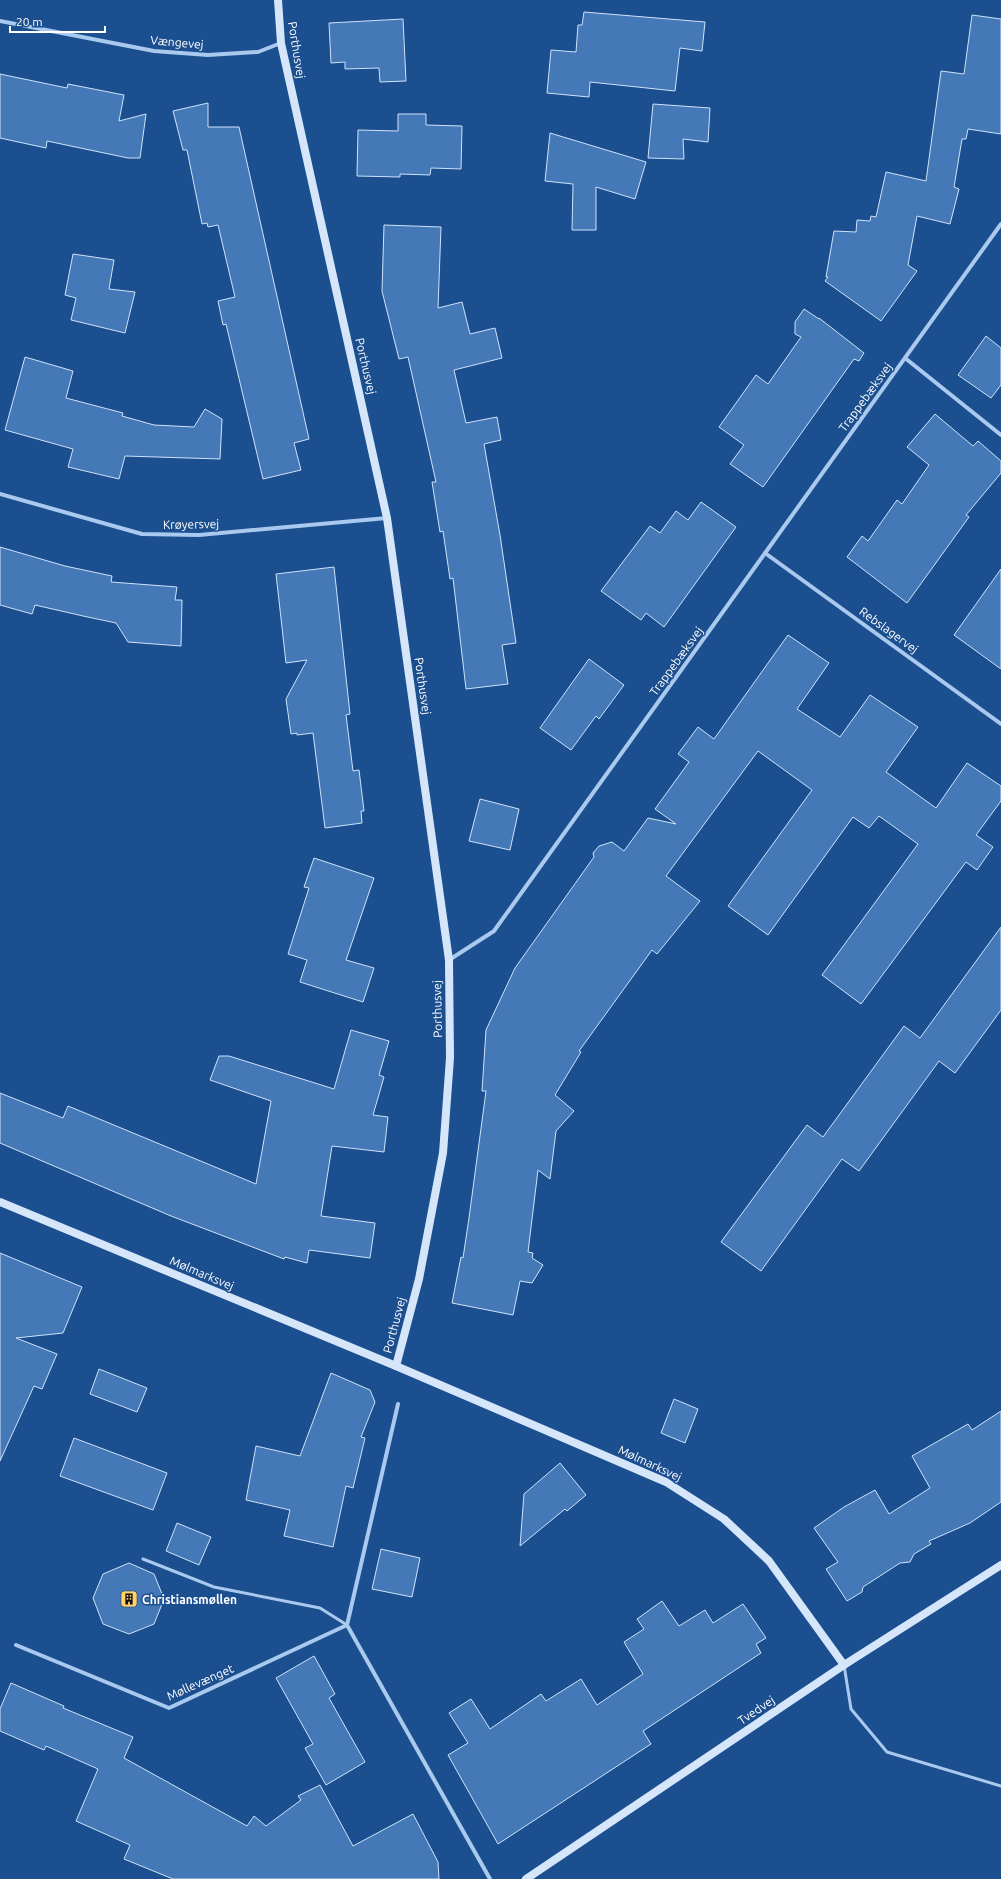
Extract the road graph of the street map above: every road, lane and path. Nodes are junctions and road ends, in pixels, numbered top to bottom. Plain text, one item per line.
1 (278, 0) edge
2 (0, 21) edge
3 (281, 42) junction
4 (1001, 224) edge
5 (905, 358) junction
6 (1001, 435) edge
7 (0, 494) edge
8 (387, 518) junction
9 (765, 553) junction
10 (1001, 724) edge
11 (449, 960) junction
12 (0, 1202) edge
13 (396, 1366) junction
14 (408, 1372) joint
15 (398, 1404) dead end
16 (143, 1559) dead end
17 (1001, 1565) edge
18 (347, 1625) junction
19 (16, 1645) dead end
20 (844, 1665) junction
21 (1001, 1786) edge
22 (490, 1879) edge
23 (526, 1879) edge

1 - 3 street, Porthusvej
2 - 3 street, Vængevej
3 - 8 street, Porthusvej
4 - 5 street, Trappebæksvej
5 - 6 street, Trappebæksvej
5 - 9 street, Trappebæksvej
7 - 8 street, Krøyersvej
8 - 11 street, Porthusvej
9 - 10 street, Rebslagervej
9 - 11 street, Trappebæksvej
11 - 13 street, Porthusvej
12 - 13 street, Mølmarksvej
13 - 14 street, Porthusvej
14 - 20 street, Mølmarksvej
15 - 18 street
16 - 18 lane
17 - 20 street, Tvedvej
18 - 19 street, Møllevænget
18 - 22 street
20 - 21 lane
20 - 23 street, Tvedvej

